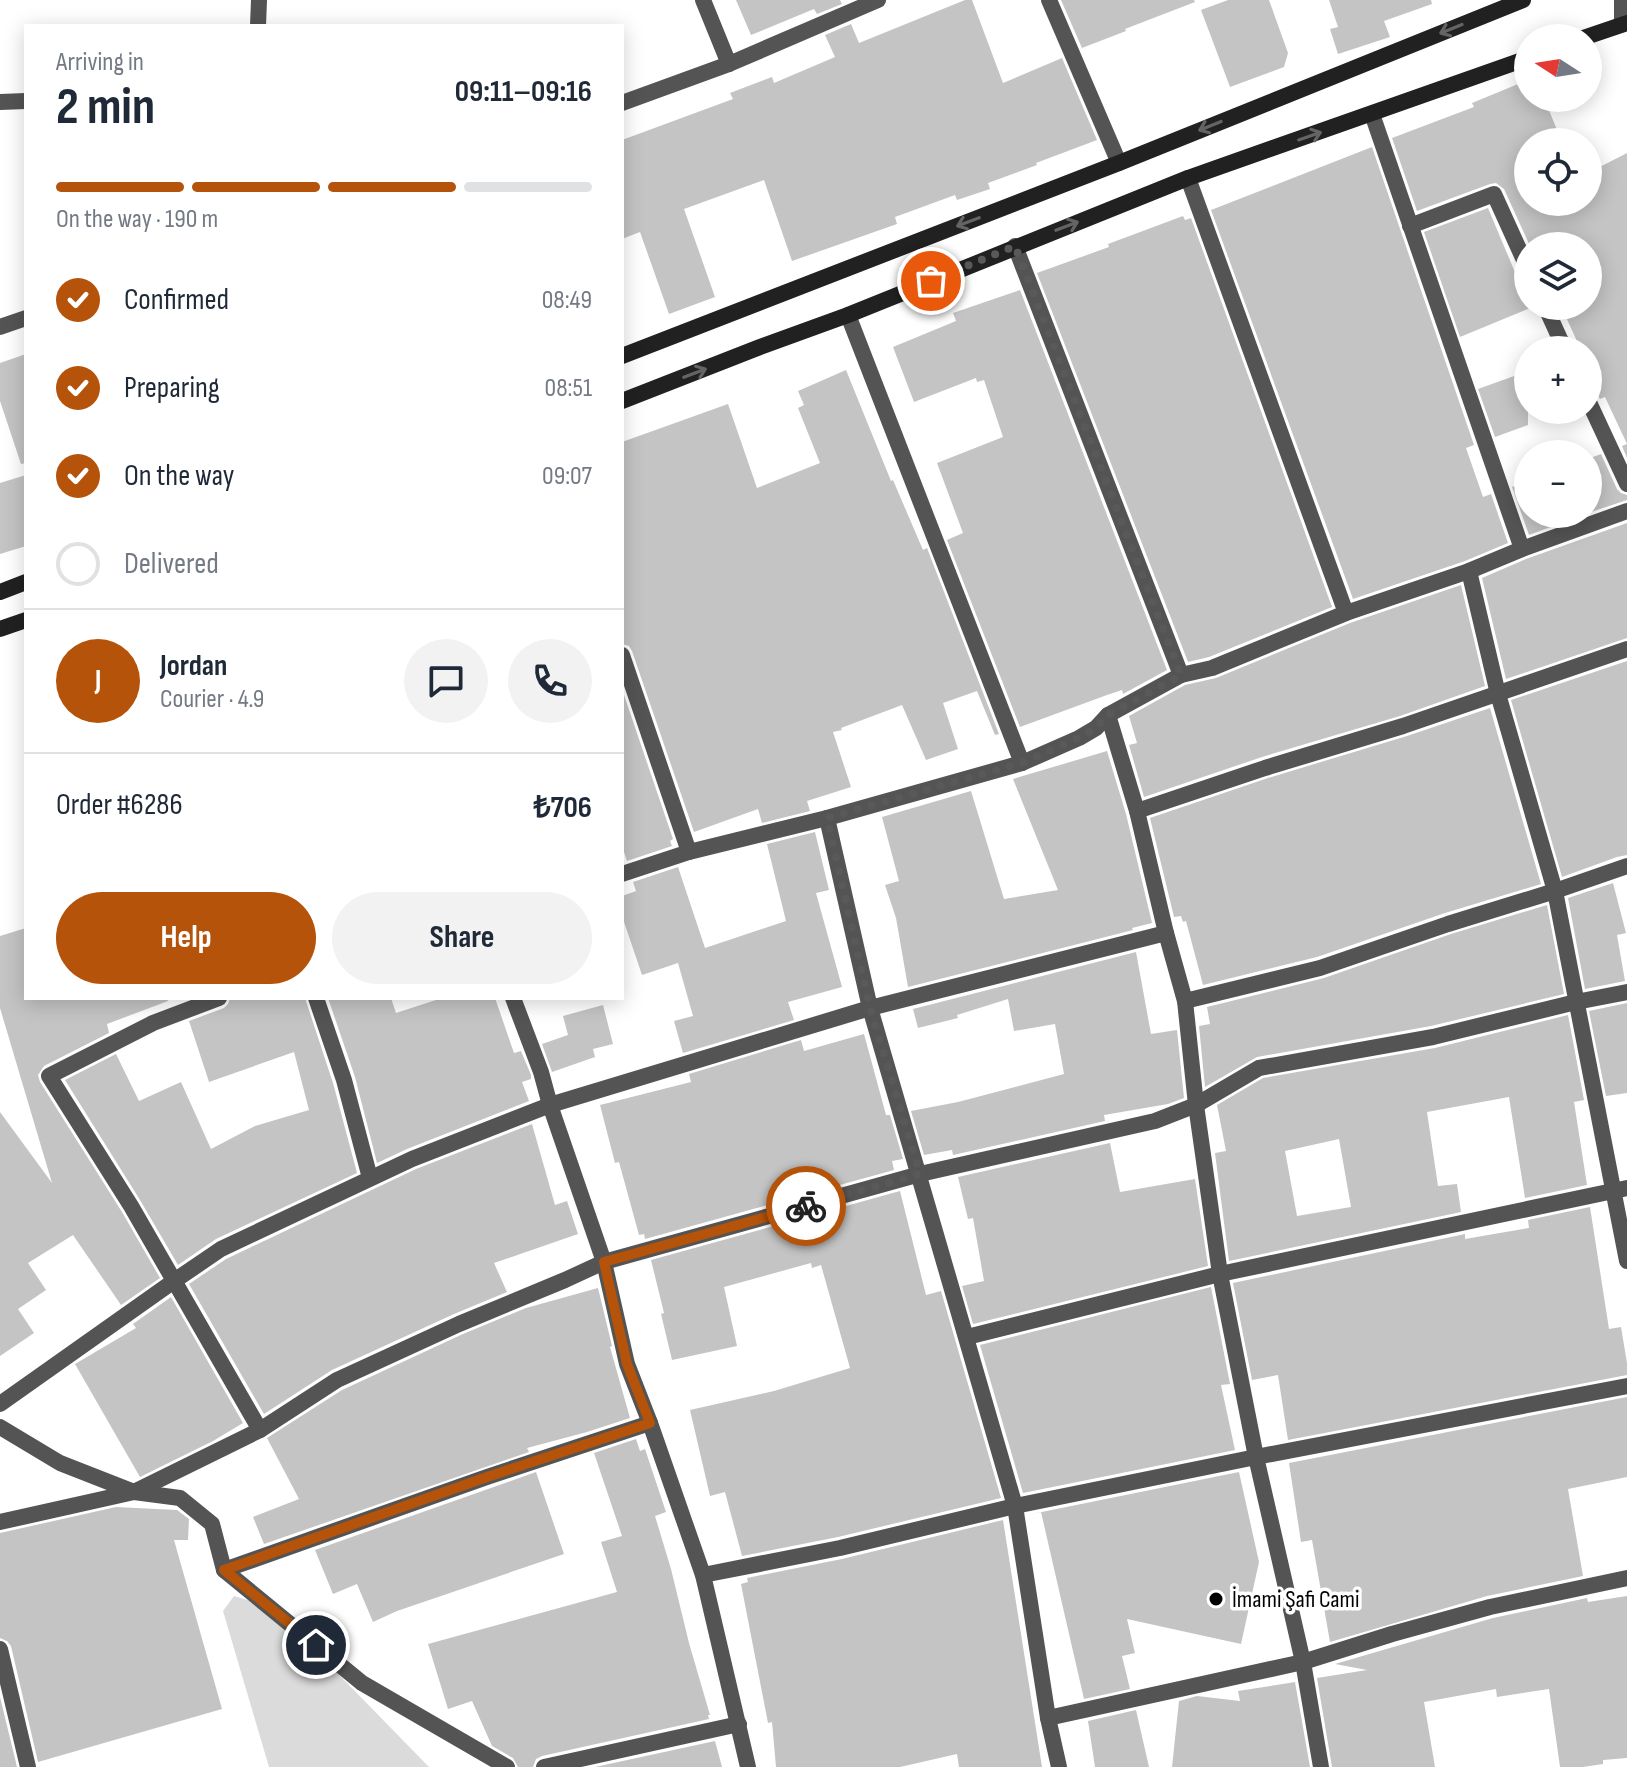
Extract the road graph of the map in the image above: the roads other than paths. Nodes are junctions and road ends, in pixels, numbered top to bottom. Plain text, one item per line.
1 (259, 0) edge
2 (703, 0) edge
3 (878, 0) edge
4 (1049, 0) edge
5 (1523, 0) edge
6 (1622, 0) edge
7 (258, 24) edge
8 (1625, 27) edge
9 (1602, 33) edge
10 (1514, 63) edge
11 (729, 64) junction
12 (24, 101) edge
13 (0, 102) edge
14 (624, 102) edge
15 (1372, 114) junction
16 (1119, 163) junction
17 (1188, 178) junction
18 (1410, 226) junction
19 (1514, 238) edge
20 (1015, 246) junction
21 (848, 315) junction
22 (24, 319) edge
23 (0, 327) edge
24 (624, 355) edge
25 (624, 400) edge
26 (1599, 424) edge
27 (1627, 484) edge
28 (1627, 511) edge
29 (1522, 549) junction
30 (1469, 571) junction
31 (24, 583) edge
32 (0, 592) edge
33 (1346, 613) junction
34 (24, 621) edge
35 (0, 629) edge
36 (1627, 649) edge
37 (624, 661) edge
38 (1181, 675) junction
39 (1498, 694) junction
40 (1108, 715) junction
41 (1022, 763) junction
42 (1137, 811) junction
43 (827, 818) junction
44 (689, 852) junction
45 (1627, 866) edge
46 (624, 873) edge
47 (1555, 891) junction
48 (1166, 933) junction
49 (1627, 992) edge
50 (214, 1000) edge
51 (317, 1000) edge
52 (514, 1000) edge
53 (1185, 1001) junction
54 (1576, 1002) junction
55 (870, 1008) junction
56 (550, 1105) junction
57 (1196, 1105) junction
58 (920, 1174) junction
59 (370, 1178) junction
60 (1620, 1190) edge
61 (1627, 1261) edge
62 (604, 1262) junction
63 (1220, 1274) junction
64 (174, 1281) junction
65 (967, 1337) junction
66 (1627, 1386) edge
67 (0, 1404) edge
68 (650, 1423) junction
69 (0, 1427) edge
70 (260, 1430) junction
71 (1256, 1457) junction
72 (134, 1492) junction
73 (1015, 1506) junction
74 (0, 1522) edge
75 (224, 1570) junction
76 (703, 1575) junction
77 (1627, 1578) edge
78 (0, 1649) edge
79 (1303, 1662) junction
80 (7, 1717) edge
81 (1048, 1718) junction
82 (739, 1724) junction
83 (28, 1767) edge
84 (507, 1767) edge
85 (544, 1767) edge
86 (748, 1767) edge
87 (1059, 1767) edge
88 (1321, 1767) edge

1 - 7 street
2 - 11 street
3 - 11 street
4 - 16 street
5 -> 16 main road
6 - 8 street
8 - 9 main road
10 - 15 main road
11 - 14 street
12 - 13 street
17 -> 15 main road
15 - 18 street
16 -> 24 main road
20 -> 17 main road
17 - 33 street
18 - 19 street
18 - 29 street
20 - 21 main road
20 - 38 street
25 -> 21 main road
21 - 41 street
22 - 23 street
26 - 27 street
28 - 29 street
29 - 30 street
30 - 33 street
30 - 39 street
31 - 32 main road
33 - 38 street
34 - 35 main road
36 - 39 street
37 - 44 street
38 - 40 street
39 - 42 street
39 - 47 street
40 - 41 street
40 - 42 street
41 - 43 street
42 - 48 street
43 - 44 street
43 - 55 street
44 - 46 street
45 - 47 street
47 - 53 street
47 - 54 street
48 - 53 street
48 - 55 street
49 - 54 street
50 - 64 street
51 - 59 street
52 - 56 street
53 - 57 street
54 - 57 street
54 - 60 street
55 - 56 street
55 - 58 street
56 - 59 street
56 - 62 street
57 - 58 street
57 - 63 street
58 - 62 street
58 - 65 street
59 - 64 street
60 - 61 street
60 - 63 street
62 - 68 street
62 - 70 street
63 - 65 street
63 - 71 street
64 - 67 street
64 - 70 street
65 - 73 street
66 - 71 street
68 - 75 street
68 - 76 street
69 - 72 street
70 - 72 street
71 - 73 street
71 - 79 street
72 - 74 street
72 - 75 street
73 - 76 street
73 - 81 street
75 - 84 street
76 - 82 street
77 - 79 street
78 - 80 street
79 - 81 street
79 - 88 street
80 - 83 street
81 - 87 street
82 - 85 street
82 - 86 street

